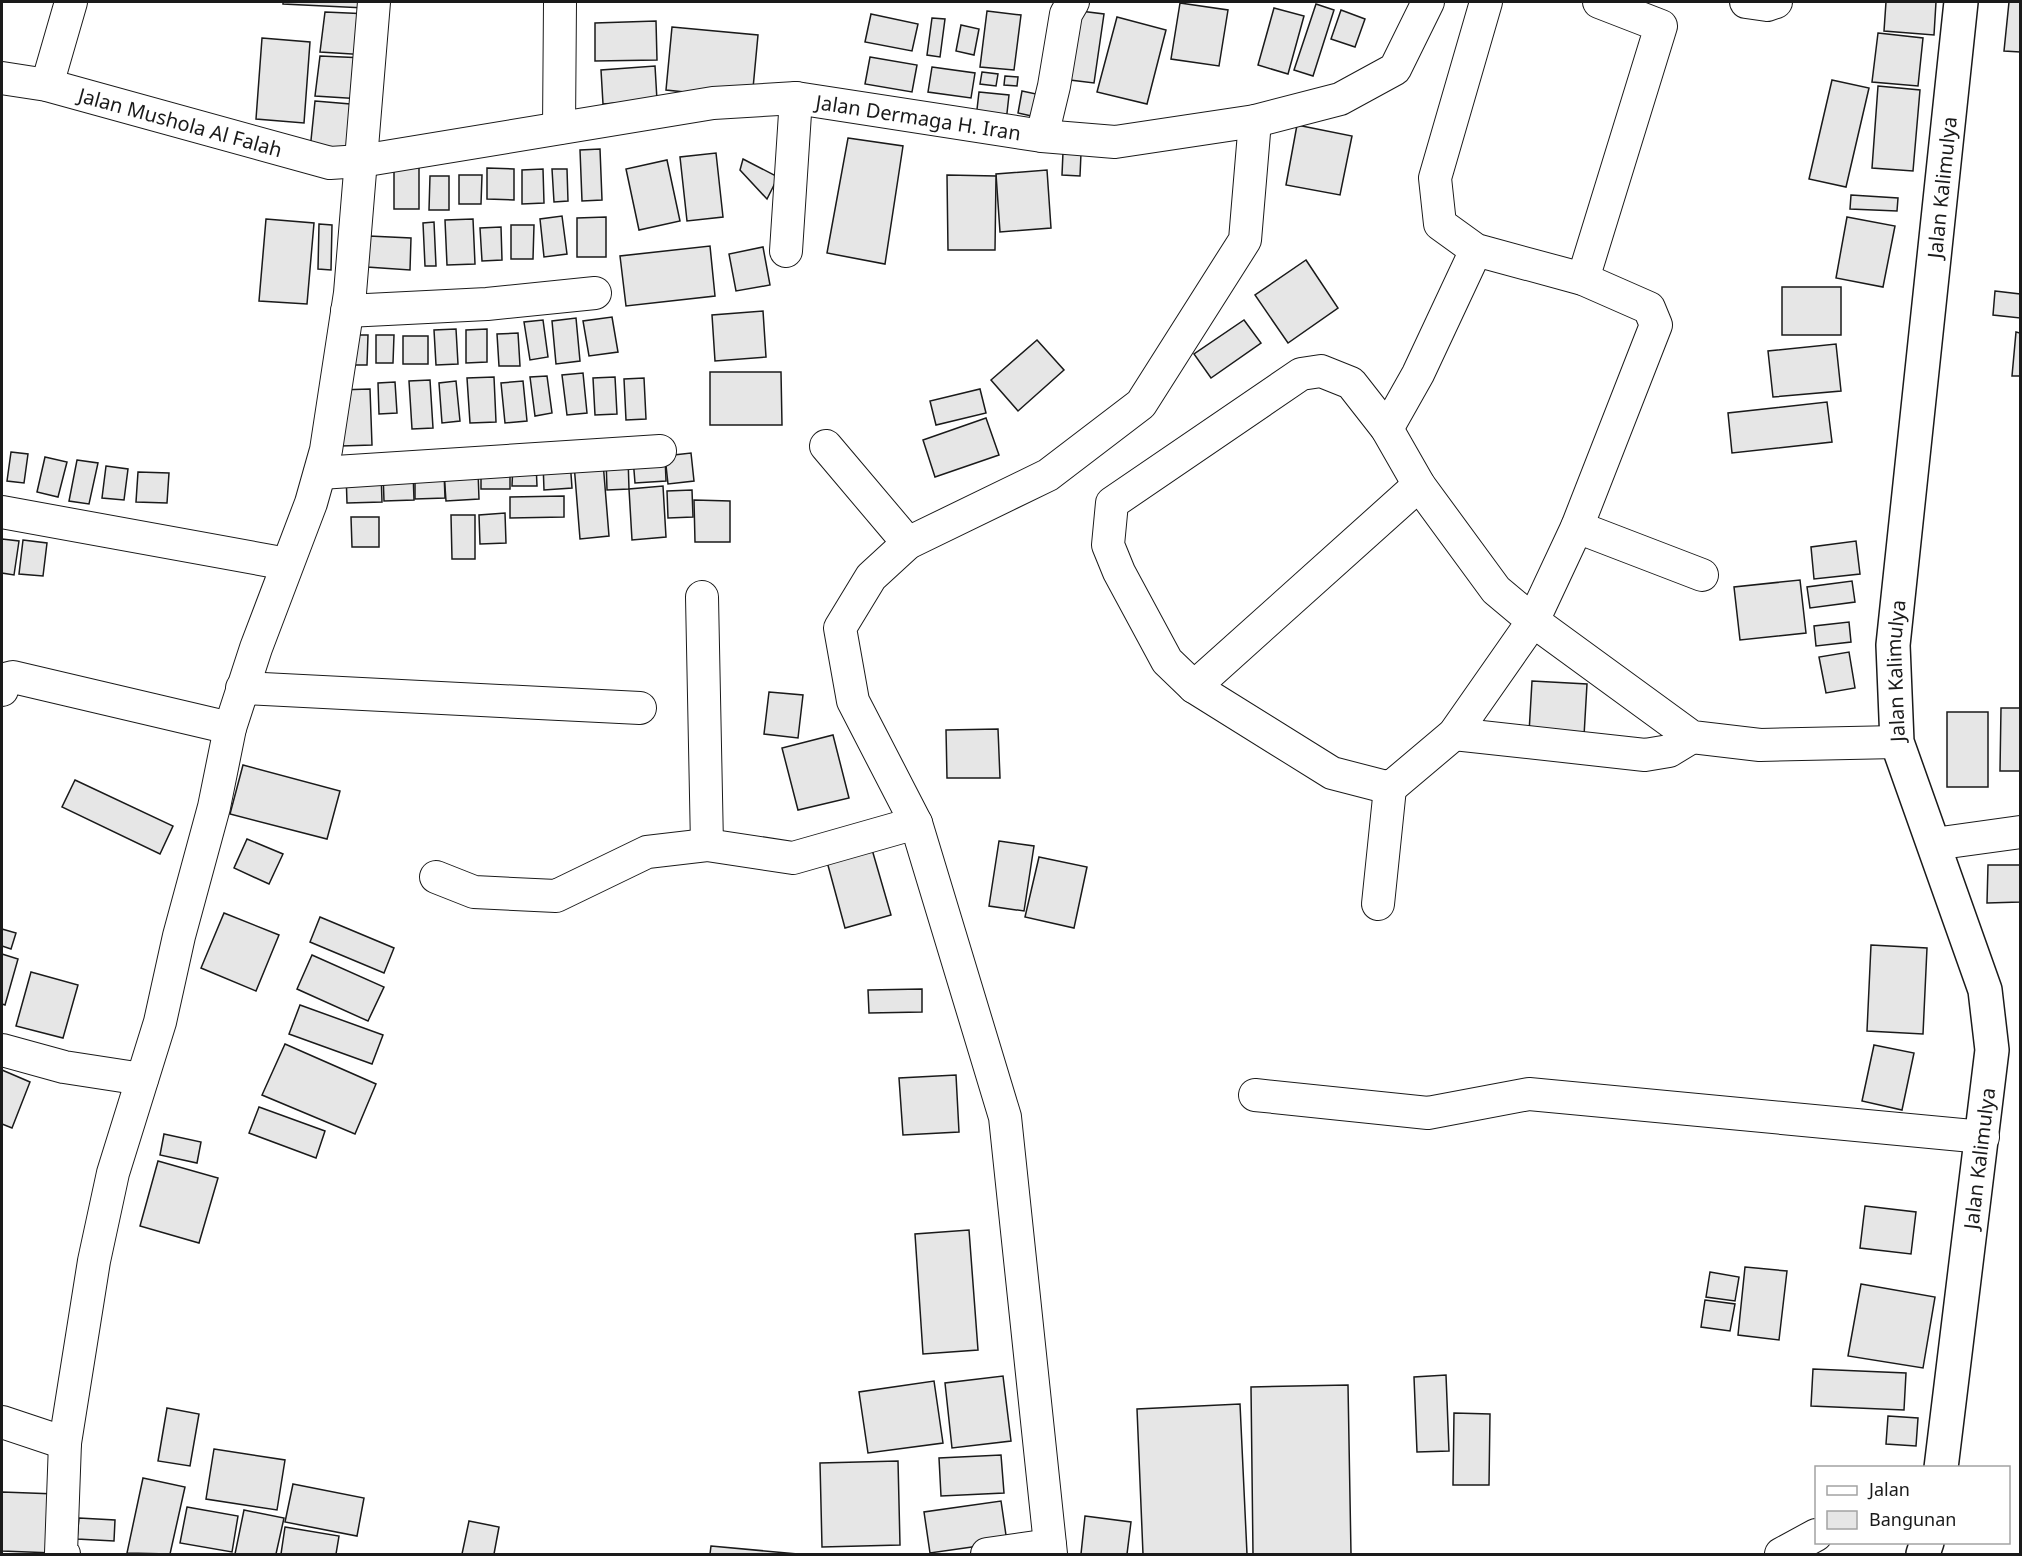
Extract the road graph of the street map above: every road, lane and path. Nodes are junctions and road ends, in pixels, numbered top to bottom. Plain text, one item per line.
1 (71, 2) edge
2 (374, 2) edge
3 (560, 2) edge
4 (1073, 2) edge
5 (1428, 2) edge
6 (1486, 2) edge
7 (1599, 2) edge
8 (1746, 2) edge
9 (1776, 2) edge
10 (1961, 2) edge
11 (2, 78) edge
12 (47, 85) junction
13 (796, 98) junction
14 (1255, 121) junction
15 (559, 128) junction
16 (1042, 136) junction
17 (360, 160) junction
18 (1476, 250) junction
19 (786, 251) dead end
20 (1583, 279) junction
21 (595, 293) dead end
22 (347, 311) junction
23 (1387, 429) junction
24 (826, 446) dead end
25 (660, 451) dead end
26 (320, 473) junction
27 (1419, 485) junction
28 (2, 512) edge
29 (1577, 527) junction
30 (908, 543) junction
31 (287, 564) junction
32 (1702, 575) dead end
33 (702, 597) dead end
34 (1533, 621) junction
35 (1194, 687) junction
36 (242, 688) junction
37 (2, 690) edge
38 (640, 708) dead end
39 (230, 728) junction
40 (1454, 734) junction
41 (1692, 737) junction
42 (1897, 742) junction
43 (1390, 788) junction
44 (916, 823) junction
45 (2020, 832) edge
46 (1934, 844) junction
47 (707, 845) junction
48 (436, 877) dead end
49 (1378, 904) dead end
50 (2, 1050) edge
51 (142, 1079) junction
52 (1255, 1095) dead end
53 (1983, 1137) junction
54 (2, 1422) edge
55 (65, 1443) junction
56 (1941, 1466) edge
57 (1815, 1536) edge
58 (1051, 1550) edge
59 (61, 1554) edge
60 (987, 1554) edge
61 (1781, 1554) edge

1 - 12 street
2 - 17 street
3 - 15 street
4 - 16 street
5 - 14 street, Jalan Dermaga H. Iran
6 - 18 street
7 - 20 street
8 - 9 street
10 - 42 street, Jalan Kalimulya
11 - 12 street, Jalan Mushola Al Falah
12 - 17 street, Jalan Mushola Al Falah
13 - 15 street, Jalan Dermaga H. Iran
13 - 16 street, Jalan Dermaga H. Iran
13 - 19 street
14 - 16 street, Jalan Dermaga H. Iran
14 - 30 street
15 - 17 street, Jalan Dermaga H. Iran
17 - 22 street
18 - 20 street
18 - 23 street
20 - 29 street
21 - 22 street
22 - 26 street
23 - 27 street
23 - 35 street
24 - 30 street
25 - 26 street
26 - 31 street
27 - 34 street
27 - 35 street
28 - 31 street
29 - 32 street
29 - 34 street
30 - 44 street
31 - 36 street
33 - 47 street
34 - 40 street
34 - 41 street
35 - 43 street
36 - 38 street
36 - 39 street
37 - 39 street
39 - 51 street
40 - 41 street
40 - 43 street
41 - 42 street
42 - 46 street, Jalan Kalimulya
43 - 49 street
44 - 47 street
44 - 58 street
45 - 46 street
46 - 53 street, Jalan Kalimulya
47 - 48 street
50 - 51 street
51 - 55 street
52 - 53 street
53 - 56 street, Jalan Kalimulya
54 - 55 street
55 - 59 street
57 - 61 street
58 - 60 street

